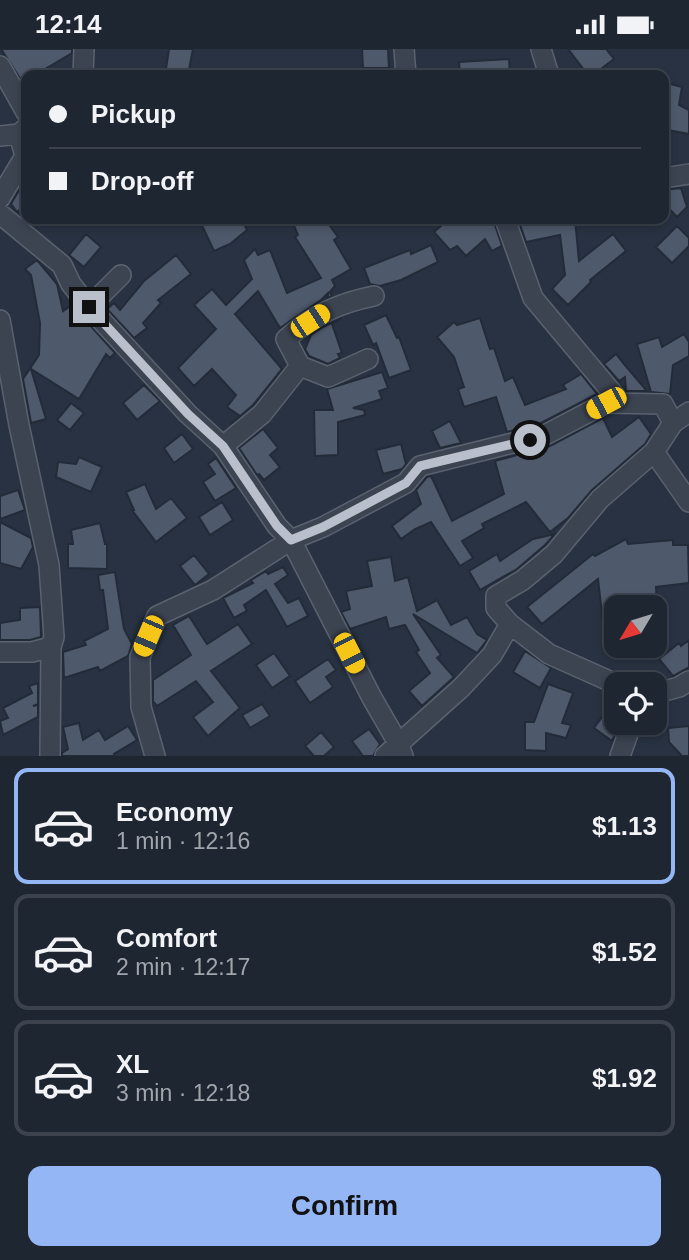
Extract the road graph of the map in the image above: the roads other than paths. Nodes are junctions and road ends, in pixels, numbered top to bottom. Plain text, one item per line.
1 (84, 49) edge
2 (404, 49) edge
3 (541, 49) edge
4 (0, 66) edge
5 (83, 70) edge
6 (406, 70) edge
7 (547, 70) edge
8 (21, 103) edge
9 (21, 163) edge
10 (689, 174) edge
11 (669, 177) edge
12 (0, 198) edge
13 (0, 214) edge
14 (507, 224) edge
15 (121, 275) dead end
16 (374, 296) dead end
17 (89, 307) junction
18 (0, 320) edge
19 (368, 359) dead end
20 (300, 366) junction
21 (606, 403) junction
22 (681, 418) edge
23 (223, 446) junction
24 (654, 452) junction
25 (689, 502) edge
26 (291, 540) junction
27 (510, 624) junction
28 (51, 647) junction
29 (0, 652) edge
30 (604, 679) edge
31 (689, 681) edge
32 (667, 690) edge
33 (628, 735) edge
34 (395, 752) edge
35 (50, 756) edge
36 (155, 756) edge
37 (620, 756) edge

1 - 5 street
2 - 6 street
3 - 7 street
4 - 8 street
9 - 12 street
10 - 11 street
13 - 17 street
14 - 21 street
15 - 17 street
16 - 20 street
17 - 23 street
18 - 28 street
19 - 20 street
20 - 23 street
21 - 22 street
21 - 26 street
22 - 24 street
23 - 26 street
24 - 25 street
24 - 27 street
26 - 34 street
26 - 36 street
27 - 30 street
27 - 34 street
28 - 29 street
28 - 35 street
31 - 32 street
33 - 37 street

